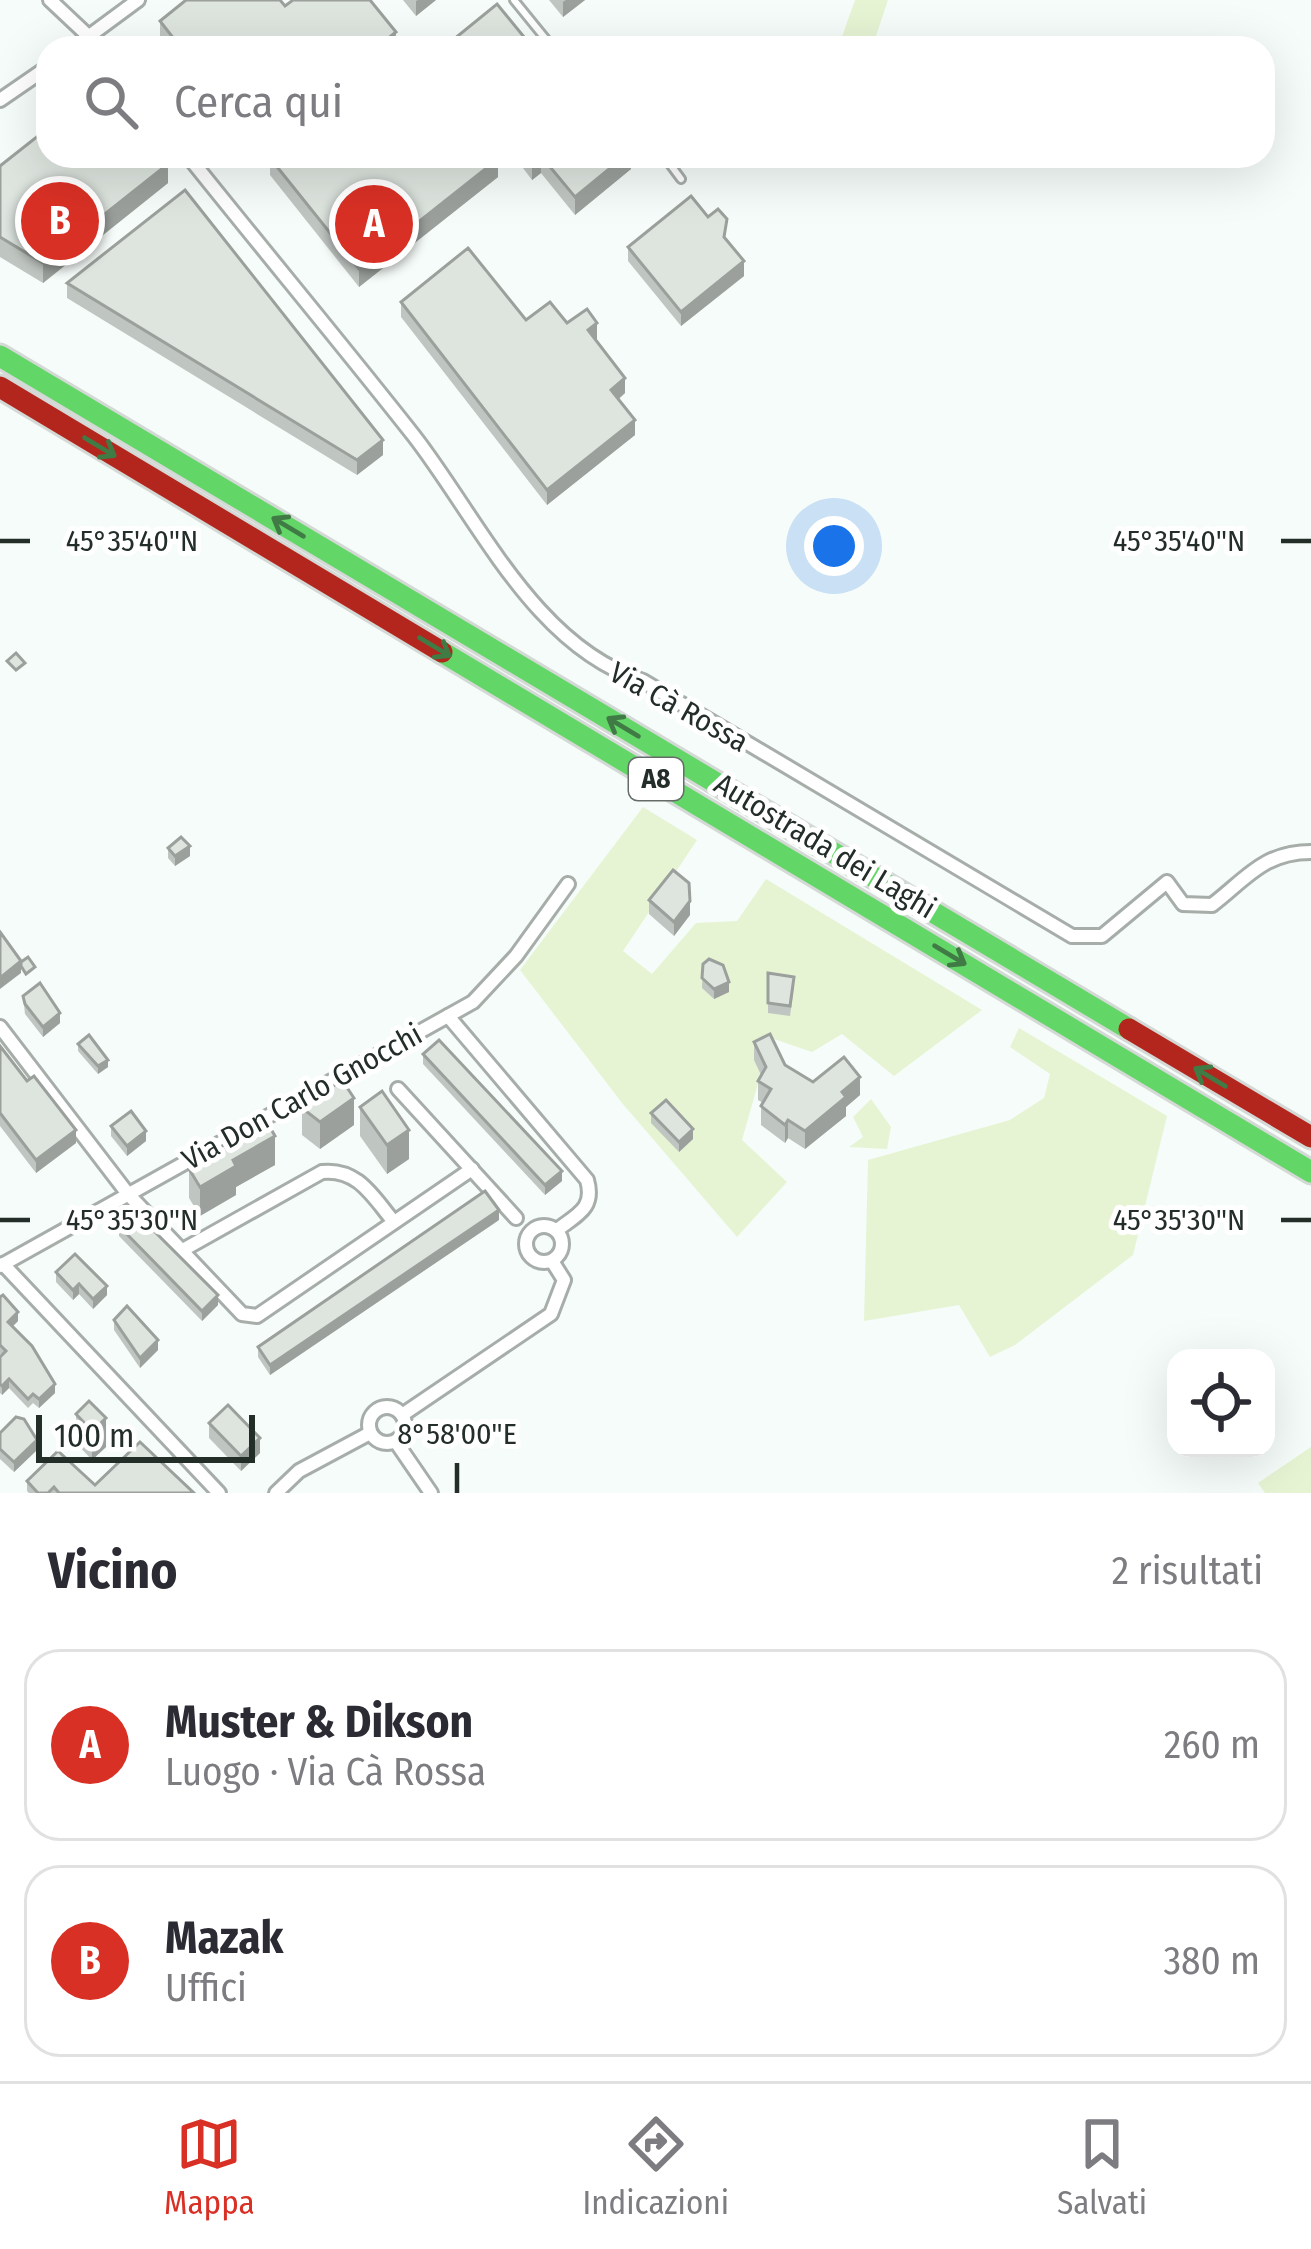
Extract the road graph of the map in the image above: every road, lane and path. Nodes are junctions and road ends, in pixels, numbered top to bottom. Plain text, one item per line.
1 (50, 0) edge
2 (138, 0) edge
3 (514, 0) edge
4 (90, 35) joint
5 (543, 36) edge
6 (36, 75) edge
7 (0, 100) edge
8 (198, 168) edge
9 (673, 168) edge
10 (681, 178) dead end
11 (0, 356) edge
12 (0, 387) edge
13 (1311, 852) edge
14 (568, 884) dead end
15 (448, 1016) junction
16 (0, 1027) edge
17 (398, 1089) dead end
18 (1311, 1137) edge
19 (472, 1169) junction
20 (1311, 1172) edge
21 (128, 1194) junction
22 (517, 1218) dead end
23 (394, 1222) junction
24 (557, 1230) junction
25 (182, 1251) junction
26 (552, 1261) junction
27 (2, 1265) edge
28 (402, 1415) junction
29 (370, 1433) junction
30 (396, 1442) junction
31 (219, 1493) edge
32 (276, 1493) edge
33 (431, 1493) edge

1 - 4 street
2 - 4 street
3 - 5 lane
6 - 7 street
8 - 13 street, Via Cà Rossa
9 - 10 lane
18 -> 11 highway, Autostrada dei Laghi / A8
12 -> 20 highway, Autostrada dei Laghi / A8
14 - 15 street, Via Don Carlo Gnocchi
15 - 21 street, Via Don Carlo Gnocchi
15 - 24 street
16 - 21 street
17 - 19 street
19 - 22 street
19 - 23 street
21 - 25 street
21 - 27 street, Via Don Carlo Gnocchi
23 - 25 street
23 - 25 street
24 - 26 street
24 - 26 street
26 - 28 street
27 - 31 street
28 - 29 street
28 - 30 street
29 - 30 street
29 - 32 street
30 - 33 street

